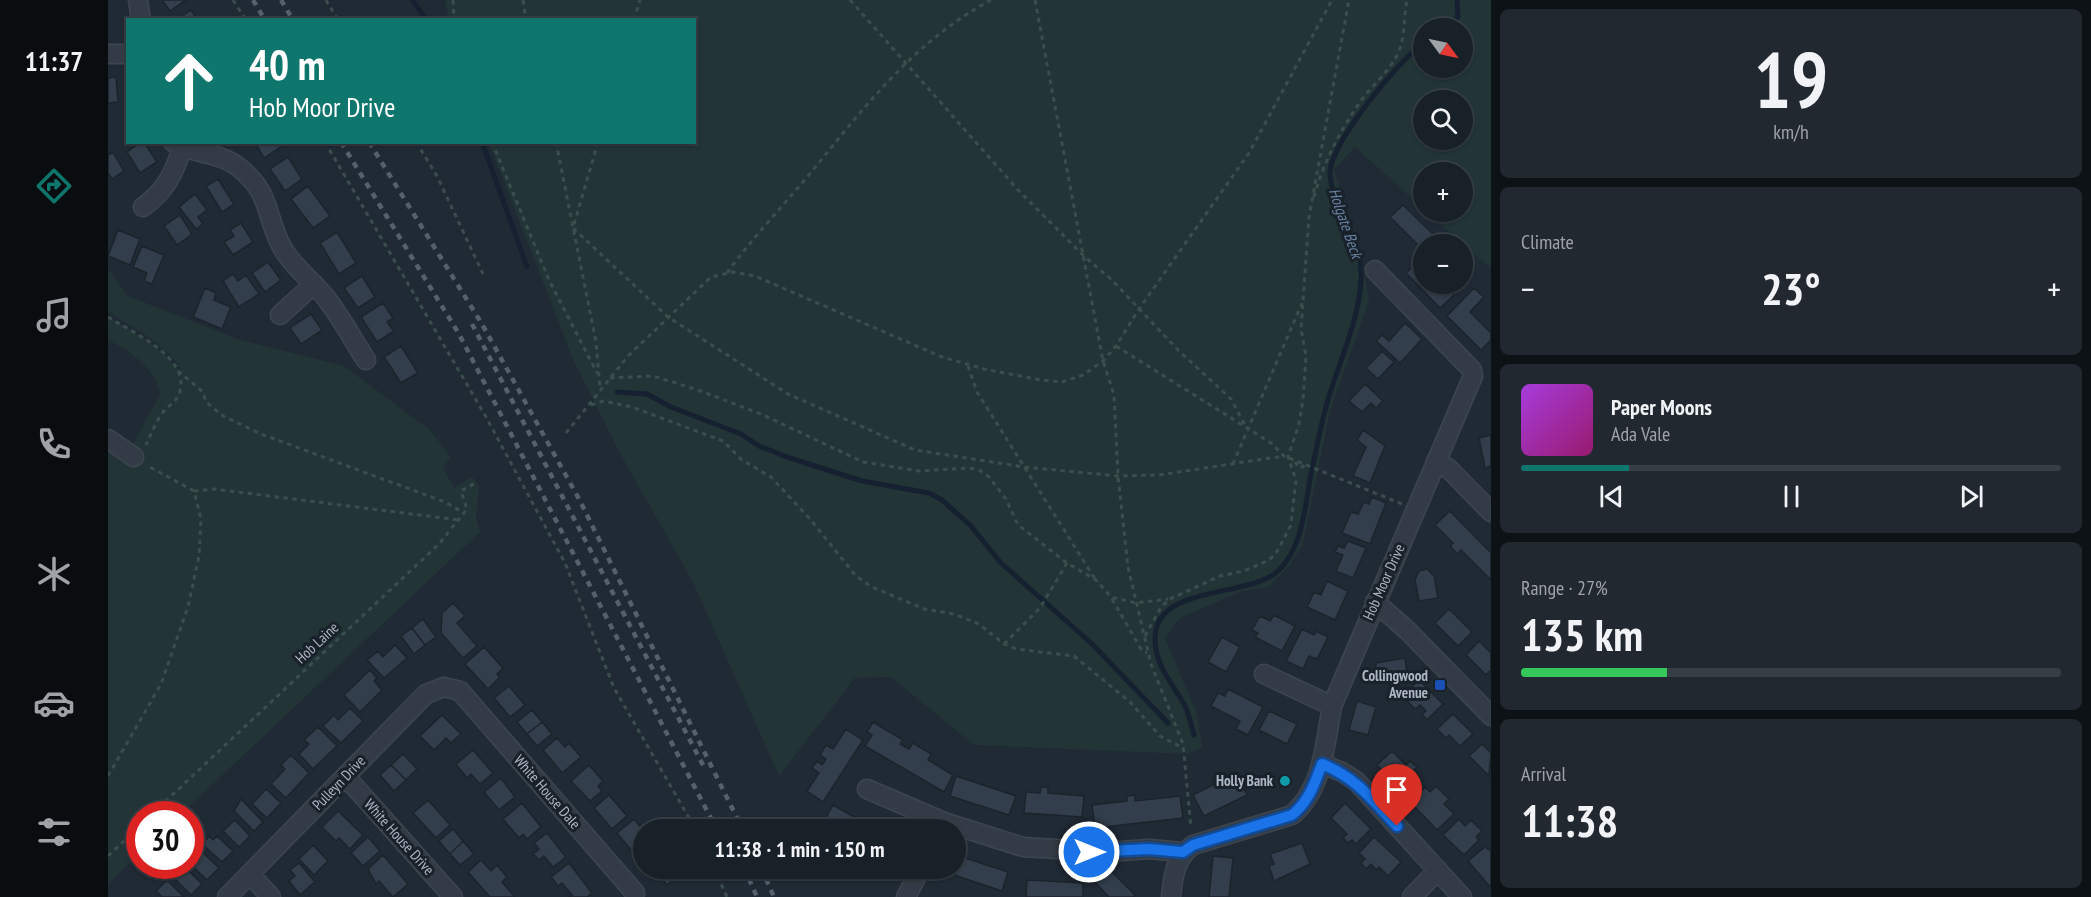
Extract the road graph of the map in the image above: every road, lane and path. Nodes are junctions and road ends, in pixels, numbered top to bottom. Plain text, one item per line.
1 (138, 0) edge
2 (233, 0) edge
3 (326, 0) edge
4 (453, 0) edge
5 (523, 0) edge
6 (640, 0) edge
7 (850, 0) edge
8 (991, 0) edge
9 (1035, 0) edge
10 (1332, 0) edge
11 (1349, 0) edge
12 (1407, 0) edge
13 (141, 18) edge
14 (245, 18) edge
15 (337, 18) edge
16 (454, 18) edge
17 (526, 18) edge
18 (635, 18) edge
19 (108, 54) edge
20 (126, 54) edge
21 (907, 63) junction
22 (326, 144) edge
23 (417, 144) edge
24 (493, 144) edge
25 (556, 144) edge
26 (597, 144) edge
27 (177, 145) edge
28 (143, 207) dead end
29 (1310, 217) junction
30 (573, 228) junction
31 (1085, 257) junction
32 (1376, 270) dead end
33 (483, 274) dead end
34 (727, 274) junction
35 (314, 284) junction
36 (1303, 300) junction
37 (1139, 309) junction
38 (280, 315) dead end
39 (108, 317) edge
40 (668, 317) junction
41 (1116, 346) junction
42 (366, 360) dead end
43 (1103, 361) junction
44 (968, 365) junction
45 (178, 370) junction
46 (597, 373) junction
47 (609, 378) junction
48 (600, 388) junction
49 (589, 405) junction
50 (1246, 428) junction
51 (566, 433) dead end
52 (108, 439) edge
53 (1286, 457) junction
54 (136, 459) junction
55 (1436, 461) junction
56 (1233, 464) junction
57 (1024, 467) junction
58 (1118, 476) junction
59 (475, 483) dead end
60 (194, 491) junction
61 (1416, 510) junction
62 (1491, 512) edge
63 (464, 513) junction
64 (459, 520) junction
65 (1067, 563) junction
66 (1096, 580) junction
67 (1111, 597) junction
68 (1170, 599) junction
69 (1375, 602) junction
70 (1136, 603) junction
71 (1144, 638) junction
72 (1004, 644) junction
73 (1149, 654) junction
74 (1264, 674) dead end
75 (460, 691) joint
76 (1332, 706) junction
77 (1491, 716) edge
78 (1183, 748) junction
79 (1322, 764) junction
80 (108, 776) edge
81 (346, 777) junction
82 (867, 789) dead end
83 (166, 801) edge
84 (690, 819) edge
85 (928, 819) edge
86 (966, 832) edge
87 (126, 839) edge
88 (1188, 848) junction
89 (108, 855) edge
90 (1438, 870) junction
91 (250, 874) junction
92 (719, 879) edge
93 (915, 879) edge
94 (637, 891) edge
95 (227, 897) edge
96 (271, 897) edge
97 (453, 897) edge
98 (727, 897) edge
99 (906, 897) edge
100 (1171, 897) edge
101 (1412, 897) edge
102 (1462, 897) edge

1 - 13 street
2 - 14 path
3 - 15 path
4 - 16 path
5 - 17 path
6 - 18 path
7 - 21 path
8 - 21 path
9 - 31 path
10 - 37 path
11 - 29 path
12 - 29 path
19 - 20 street
21 - 31 path
21 - 34 path
22 - 84 path
23 - 33 path
24 - 46 path
25 - 30 path
26 - 30 path
27 - 28 street
27 - 35 street
29 - 36 path
30 - 40 path
30 - 46 path
31 - 37 path
31 - 43 path
32 - 55 street, Hob Moor Drive
34 - 40 path
34 - 44 path
35 - 38 street
35 - 42 street
36 - 50 path
36 - 53 path
37 - 41 path
37 - 50 path
39 - 45 path
40 - 47 path
40 - 57 path
41 - 43 path
41 - 50 path
43 - 44 path
43 - 58 path
44 - 57 path
45 - 54 path
45 - 63 path
46 - 48 path
47 - 48 path
47 - 65 path
48 - 49 path
49 - 51 path
49 - 72 path
50 - 53 path
50 - 56 path
52 - 54 street
53 - 56 path
53 - 61 path
53 - 68 path
54 - 60 path
55 - 61 street, Hob Moor Drive
55 - 62 street
56 - 58 path
57 - 58 path
57 - 66 path
58 - 70 path
59 - 63 path
60 - 64 path
60 - 80 path
61 - 69 street, Hob Moor Drive
63 - 64 path, Hob Laine
64 - 83 path, Hob Laine
65 - 66 path
65 - 72 path
66 - 67 path
67 - 70 path
67 - 73 path
68 - 70 path
68 - 71 path
69 - 76 street, Hob Moor Drive
69 - 77 street
70 - 71 path
71 - 73 path
72 - 78 path
73 - 78 path
74 - 76 street
75 - 81 street, Pulleyn Drive
75 - 94 street, White House Dale
76 - 79 street, Hob Moor Drive
78 - 88 path
79 - 88 street, Hob Moor Drive
79 - 90 street
81 - 91 street, Pulleyn Drive
81 - 97 street, White House Drive
82 - 85 street
86 - 88 street
87 - 89 path
88 - 100 street
90 - 101 street
90 - 102 street
91 - 95 street, Pulleyn Drive
91 - 96 street
92 - 98 path
93 - 99 street

